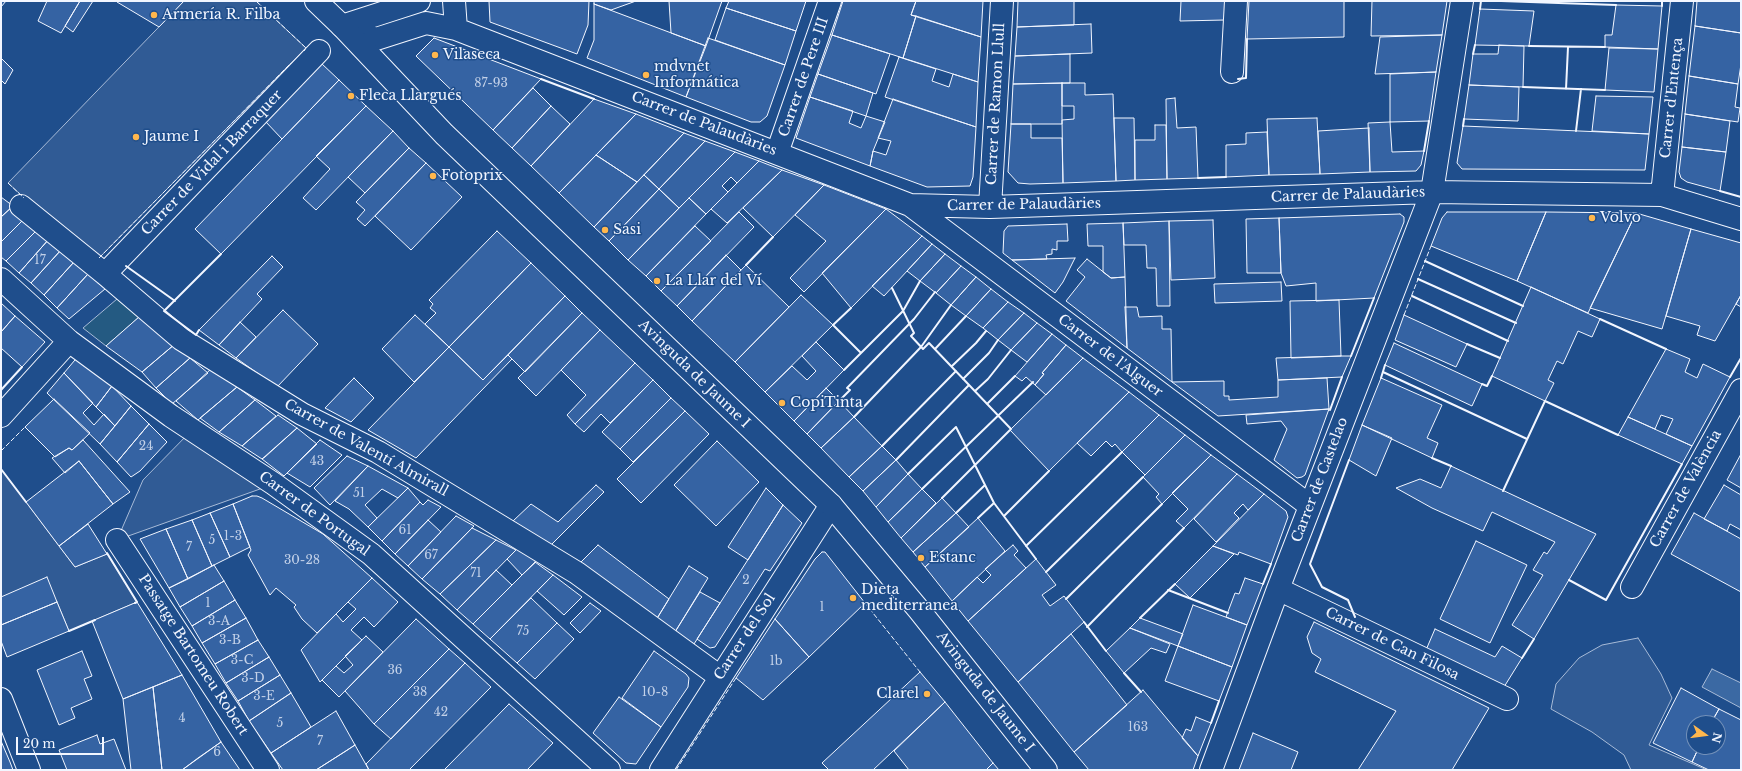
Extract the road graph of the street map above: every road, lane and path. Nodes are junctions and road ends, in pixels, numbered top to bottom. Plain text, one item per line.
1 (316, 1) edge
2 (419, 1) edge
3 (454, 1) edge
4 (830, 1) edge
5 (1002, 1) edge
6 (1236, 1) edge
7 (1462, 1) edge
8 (1682, 1) edge
9 (342, 26) junction
10 (456, 29) junction
11 (319, 51) dead end
12 (1232, 72) dead end
13 (777, 152) junction
14 (1432, 192) junction
15 (1662, 195) junction
16 (910, 205) junction
17 (21, 206) dead end
18 (990, 207) junction
19 (1741, 220) edge
20 (106, 274) junction
21 (1, 280) edge
22 (69, 341) junction
23 (1741, 390) edge
24 (1, 416) edge
25 (831, 505) junction
26 (1310, 506) junction
27 (117, 540) dead end
28 (1632, 587) dead end
29 (1278, 590) junction
30 (720, 677) junction
31 (1, 699) edge
32 (1507, 699) dead end
33 (29, 770) edge
34 (268, 770) edge
35 (609, 770) edge
36 (660, 770) edge
37 (1046, 770) edge
38 (1211, 770) edge

1 - 9 street, Avinguda de Jaume I
2 - 9 street
3 - 10 street
4 - 13 street, Carrer de Pere III
5 - 18 street, Carrer de Ramon Llull
6 - 12 street
7 - 14 street, Carrer de Castelao
8 - 15 street, Carrer d'Entença
9 - 10 street, Carrer de Palaudàries
9 - 25 street, Avinguda de Jaume I
10 - 13 street, Carrer de Palaudàries
11 - 20 street, Carrer de Vidal i Barraquer
13 - 16 street, Carrer de Palaudàries
14 - 15 street, Carrer de Palaudàries
14 - 18 street, Carrer de Palaudàries
14 - 26 street, Carrer de Castelao
15 - 19 street, Carrer de Palaudàries
16 - 18 street, Carrer de Palaudàries
16 - 26 street, Carrer de l'Alguer
17 - 20 street, Carrer de Valentí Almirall
20 - 30 street, Carrer de Valentí Almirall
21 - 22 street, Carrer de Portugal
22 - 24 street
22 - 35 street, Carrer de Portugal
23 - 28 street, Carrer de València
25 - 30 street, Carrer del Sol
25 - 37 street, Avinguda de Jaume I
26 - 29 street, Carrer de Castelao
27 - 34 street, Passatge Bartomeu Robert
29 - 32 street, Carrer de Can Filosa
29 - 38 street, Carrer de Castelao
30 - 36 street, Carrer del Sol
31 - 33 street

